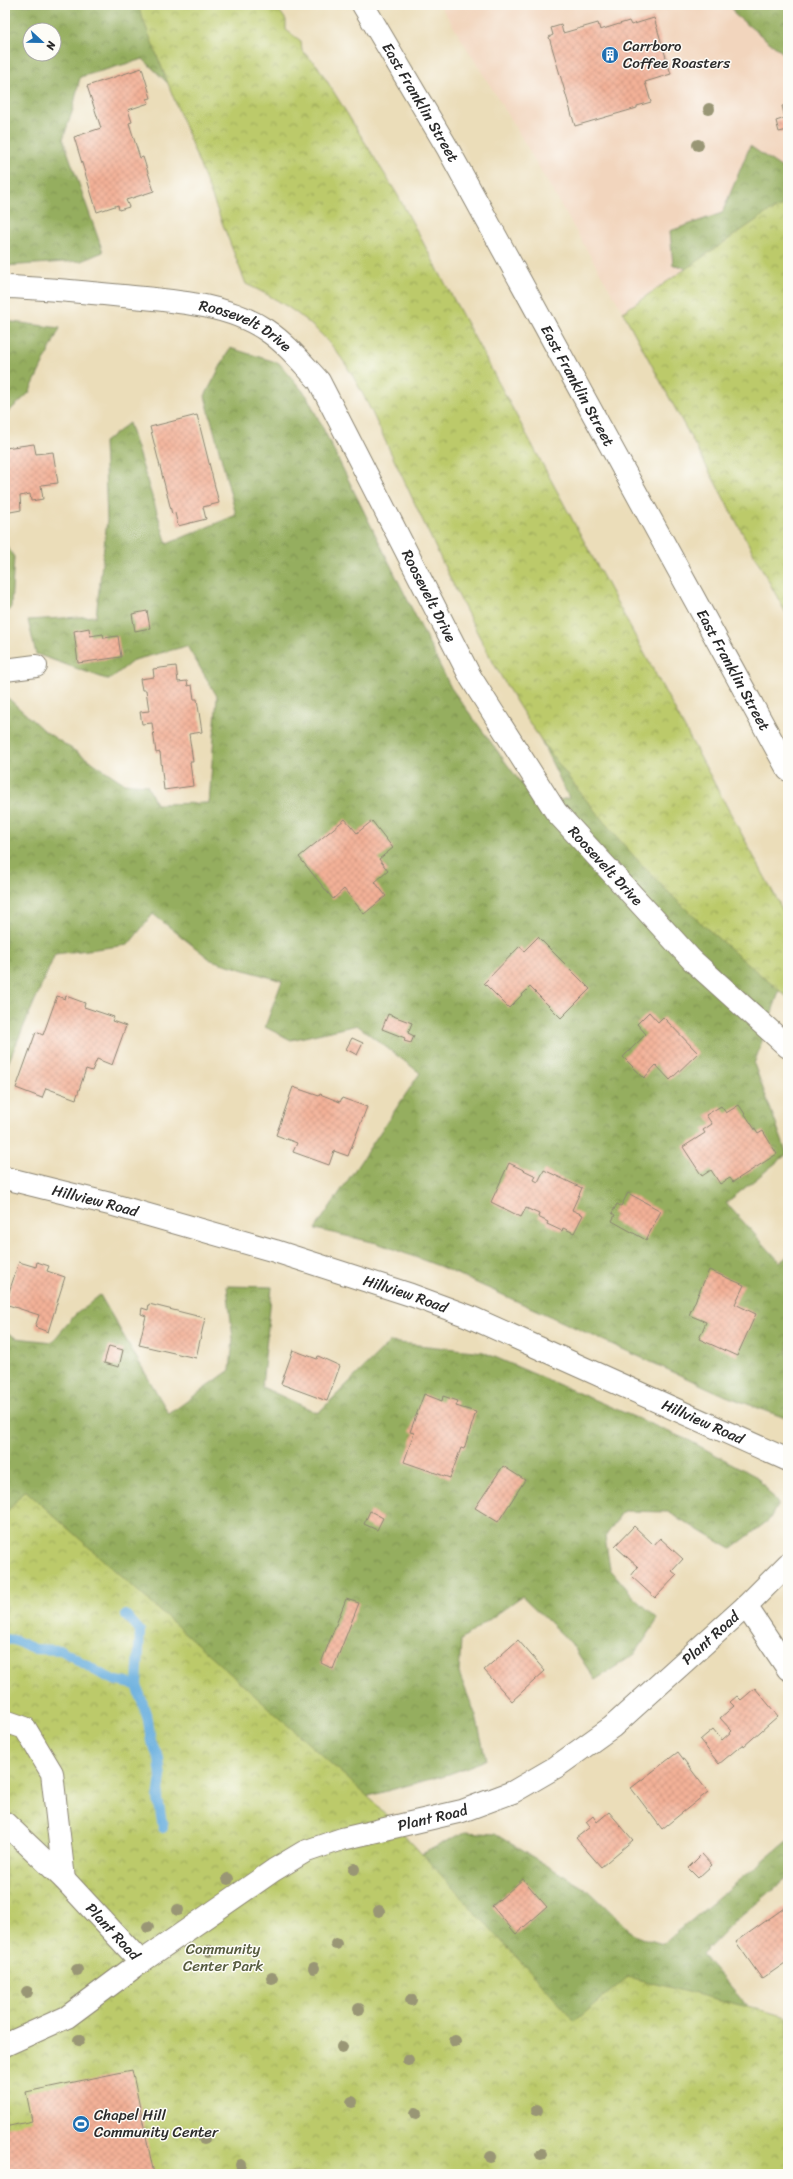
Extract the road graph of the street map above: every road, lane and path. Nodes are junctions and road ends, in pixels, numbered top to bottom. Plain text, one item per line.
1 (363, 5) edge
2 (5, 287) edge
3 (36, 666) dead end
4 (5, 670) edge
5 (788, 770) edge
6 (788, 1047) edge
7 (5, 1178) edge
8 (788, 1460) edge
9 (788, 1564) edge
10 (746, 1606) junction
11 (788, 1670) edge
12 (5, 1721) edge
13 (5, 1823) edge
14 (64, 1879) junction
15 (141, 1962) junction
16 (5, 2046) edge

1 - 5 street, East Franklin Street
2 - 6 street, Roosevelt Drive
3 - 4 street
7 - 8 street, Hillview Road
9 - 10 street, Plant Road
10 - 11 street
10 - 15 street, Plant Road
12 - 14 street
13 - 14 street, Plant Road
14 - 15 street, Plant Road
15 - 16 street

